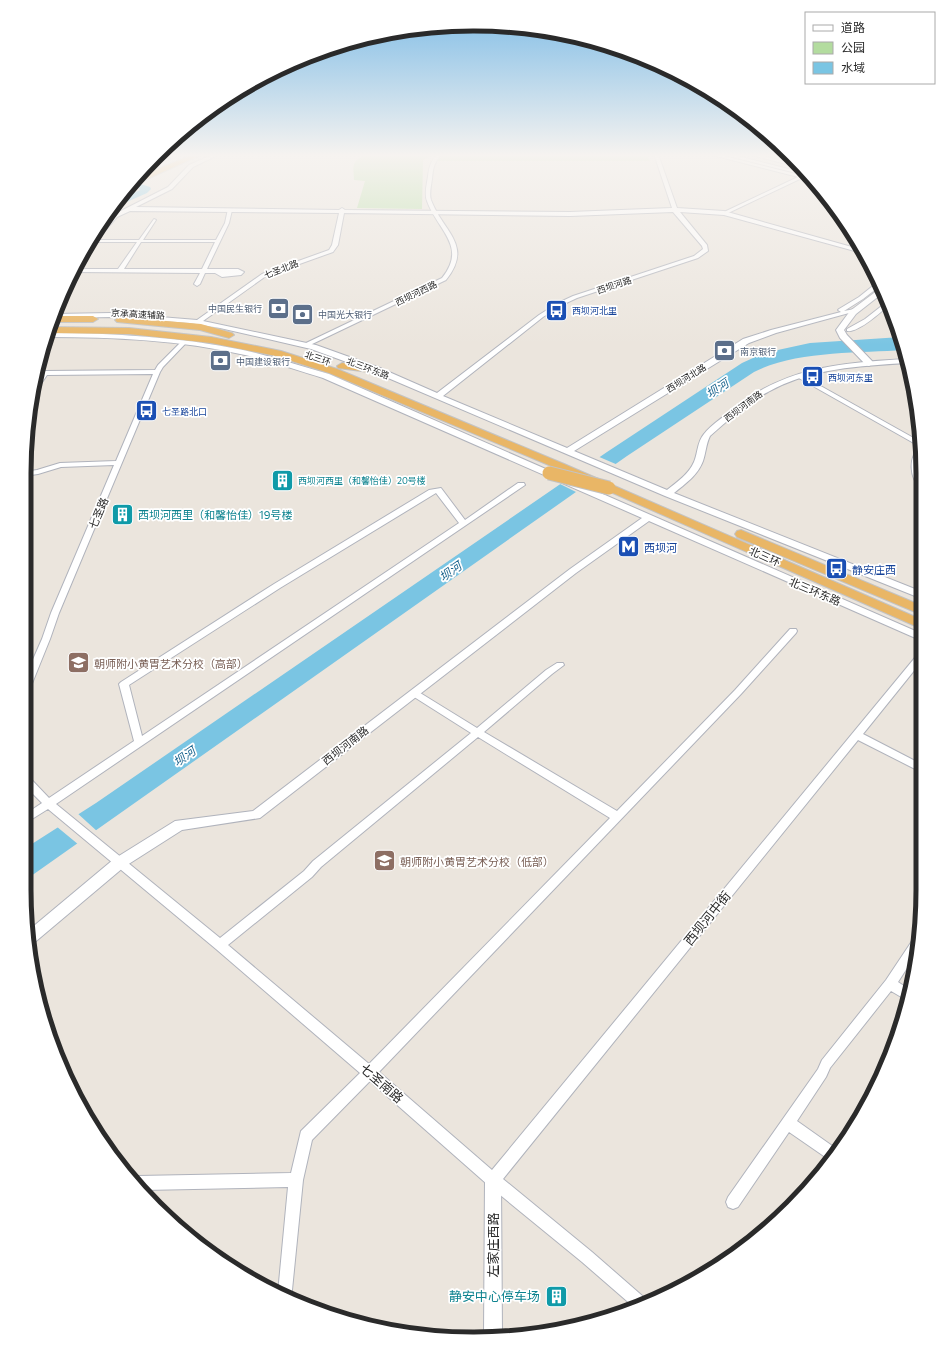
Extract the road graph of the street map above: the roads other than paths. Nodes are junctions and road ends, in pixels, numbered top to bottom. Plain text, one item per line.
1 (229, 218) edge
2 (340, 218) edge
3 (440, 218) edge
4 (681, 218) edge
5 (741, 218) edge
6 (154, 220) dead end
7 (219, 241) junction
8 (97, 242) edge
9 (140, 242) junction
10 (855, 249) edge
11 (80, 271) edge
12 (120, 271) junction
13 (203, 271) junction
14 (216, 271) dead end
15 (197, 284) dead end
16 (874, 287) edge
17 (877, 294) edge
18 (880, 299) edge
19 (883, 307) edge
20 (858, 309) junction
21 (61, 314) edge
22 (61, 314) edge
23 (59, 319) edge
24 (200, 320) junction
25 (820, 320) junction
26 (57, 324) edge
27 (220, 326) junction
28 (53, 334) edge
29 (53, 334) edge
30 (848, 334) junction
31 (230, 335) junction
32 (183, 343) junction
33 (306, 345) junction
34 (901, 360) edge
35 (871, 361) junction
36 (342, 366) junction
37 (377, 370) junction
38 (157, 372) junction
39 (799, 376) junction
40 (42, 378) edge
41 (438, 396) junction
42 (915, 442) edge
43 (568, 459) junction
44 (916, 462) edge
45 (119, 463) junction
46 (916, 472) edge
47 (31, 473) edge
48 (549, 473) joint
49 (521, 485) dead end
50 (613, 485) junction
51 (668, 494) junction
52 (648, 518) junction
53 (464, 524) junction
54 (735, 532) junction
55 (806, 550) junction
56 (916, 593) edge
57 (916, 608) edge
58 (916, 622) edge
59 (793, 631) dead end
60 (916, 635) edge
61 (916, 661) edge
62 (560, 665) dead end
63 (31, 674) edge
64 (414, 692) junction
65 (477, 734) junction
66 (856, 735) junction
67 (139, 742) junction
68 (916, 765) edge
69 (31, 786) edge
70 (51, 806) junction
71 (31, 816) edge
72 (616, 816) junction
73 (119, 863) junction
74 (34, 935) edge
75 (220, 945) junction
76 (911, 952) edge
77 (890, 984) junction
78 (903, 993) edge
79 (370, 1073) junction
80 (787, 1122) junction
81 (830, 1152) edge
82 (296, 1180) junction
83 (493, 1180) junction
84 (143, 1183) edge
85 (733, 1202) dead end
86 (286, 1290) edge
87 (637, 1301) edge
88 (493, 1331) edge

1 - 7 street
2 - 24 street, 七圣北路
3 - 33 street, 西坝河西路
4 - 41 street, 西坝河路
5 - 10 street
6 - 9 street
7 - 9 street
7 - 13 street
8 - 9 street
9 - 12 street
11 - 12 street
12 - 13 street
13 - 14 street
13 - 15 street
16 - 25 street
17 - 20 main road
18 - 30 main road
19 - 30 street
20 - 25 street, 西坝河北路
20 - 30 main road
21 - 24 street, 京承高速辅路
22 - 27 street, 北三环东路
23 - 31 highway
24 - 27 street, 京承高速辅路
25 - 43 street, 西坝河北路
26 - 31 highway, 北三环
27 - 33 street, 北三环东路
28 - 43 highway, 北三环
29 - 32 street
30 - 35 main road
31 - 36 highway, 北三环
32 - 38 street, 七圣路
32 - 48 street
33 - 37 street, 北三环东路
34 - 35 street, 西坝河南路
35 - 39 street, 西坝河南路
36 - 37 highway
36 - 43 highway, 北三环
37 - 41 street, 北三环东路
38 - 40 street
38 - 45 street, 七圣路
39 - 42 street
39 - 51 street, 西坝河南路
41 - 43 street, 北三环东路
43 - 50 highway, bridge
43 - 50 street, 北三环东路
44 - 46 street
45 - 47 street
45 - 63 street, 七圣路
48 - 50 highway, bridge
49 - 53 street
50 - 51 street
50 - 52 street, 北三环东路
50 - 54 highway, 北三环
50 - 58 highway, 北三环
51 - 55 street
52 - 60 street, 北三环东路
52 - 64 street, 西坝河南路
53 - 67 street
53 - 67 street
54 - 55 highway
54 - 57 highway, 北三环
55 - 56 street
59 - 72 street
61 - 66 street, 西坝河中街
62 - 65 street
64 - 65 street
64 - 73 street, 西坝河南路
65 - 72 street
65 - 75 street
66 - 68 street
66 - 83 street, 西坝河中街
67 - 70 street
69 - 70 street
70 - 71 street
70 - 73 street, 七圣南路
72 - 79 street
73 - 74 street, 西坝河南路
73 - 75 street, 七圣南路
75 - 79 street, 七圣南路
76 - 77 street
77 - 78 street
77 - 80 street
79 - 82 street
79 - 83 street, 七圣南路
80 - 81 street
80 - 85 street
82 - 84 street
82 - 86 street
83 - 87 street, 七圣南路
83 - 88 street, 左家庄西路

